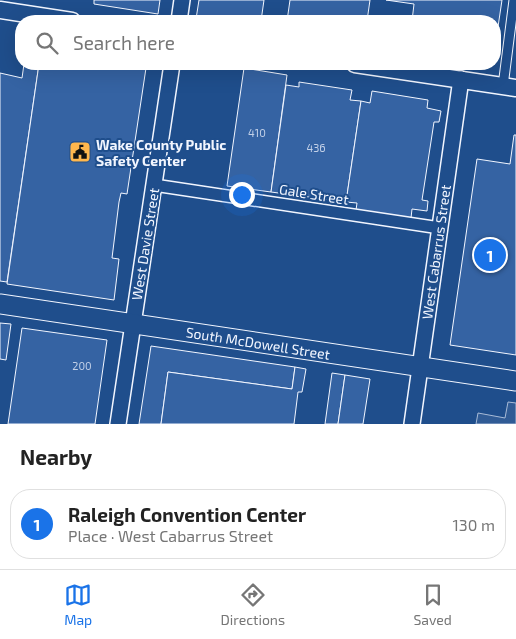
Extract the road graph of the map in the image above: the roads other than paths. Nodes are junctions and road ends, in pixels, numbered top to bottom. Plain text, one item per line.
1 (182, 0) edge
2 (514, 0) edge
3 (0, 10) edge
4 (33, 15) edge
5 (180, 15) edge
6 (171, 70) edge
7 (397, 70) edge
8 (461, 79) junction
9 (509, 87) edge
10 (154, 185) junction
11 (440, 228) junction
12 (0, 304) edge
13 (133, 324) junction
14 (421, 367) junction
15 (516, 381) edge
16 (118, 424) edge
17 (412, 424) edge

1 - 5 street
2 - 9 street
3 - 4 main road
6 - 10 street, West Davie Street
7 - 8 main road
8 - 9 main road
8 - 11 street, West Cabarrus Street
10 - 11 street, Gale Street
10 - 13 street, West Davie Street
11 - 14 street, West Cabarrus Street
12 - 13 main road, South McDowell Street
13 - 14 main road, South McDowell Street
13 - 16 street, West Davie Street
14 - 15 main road, South McDowell Street
14 - 17 street, West Cabarrus Street

